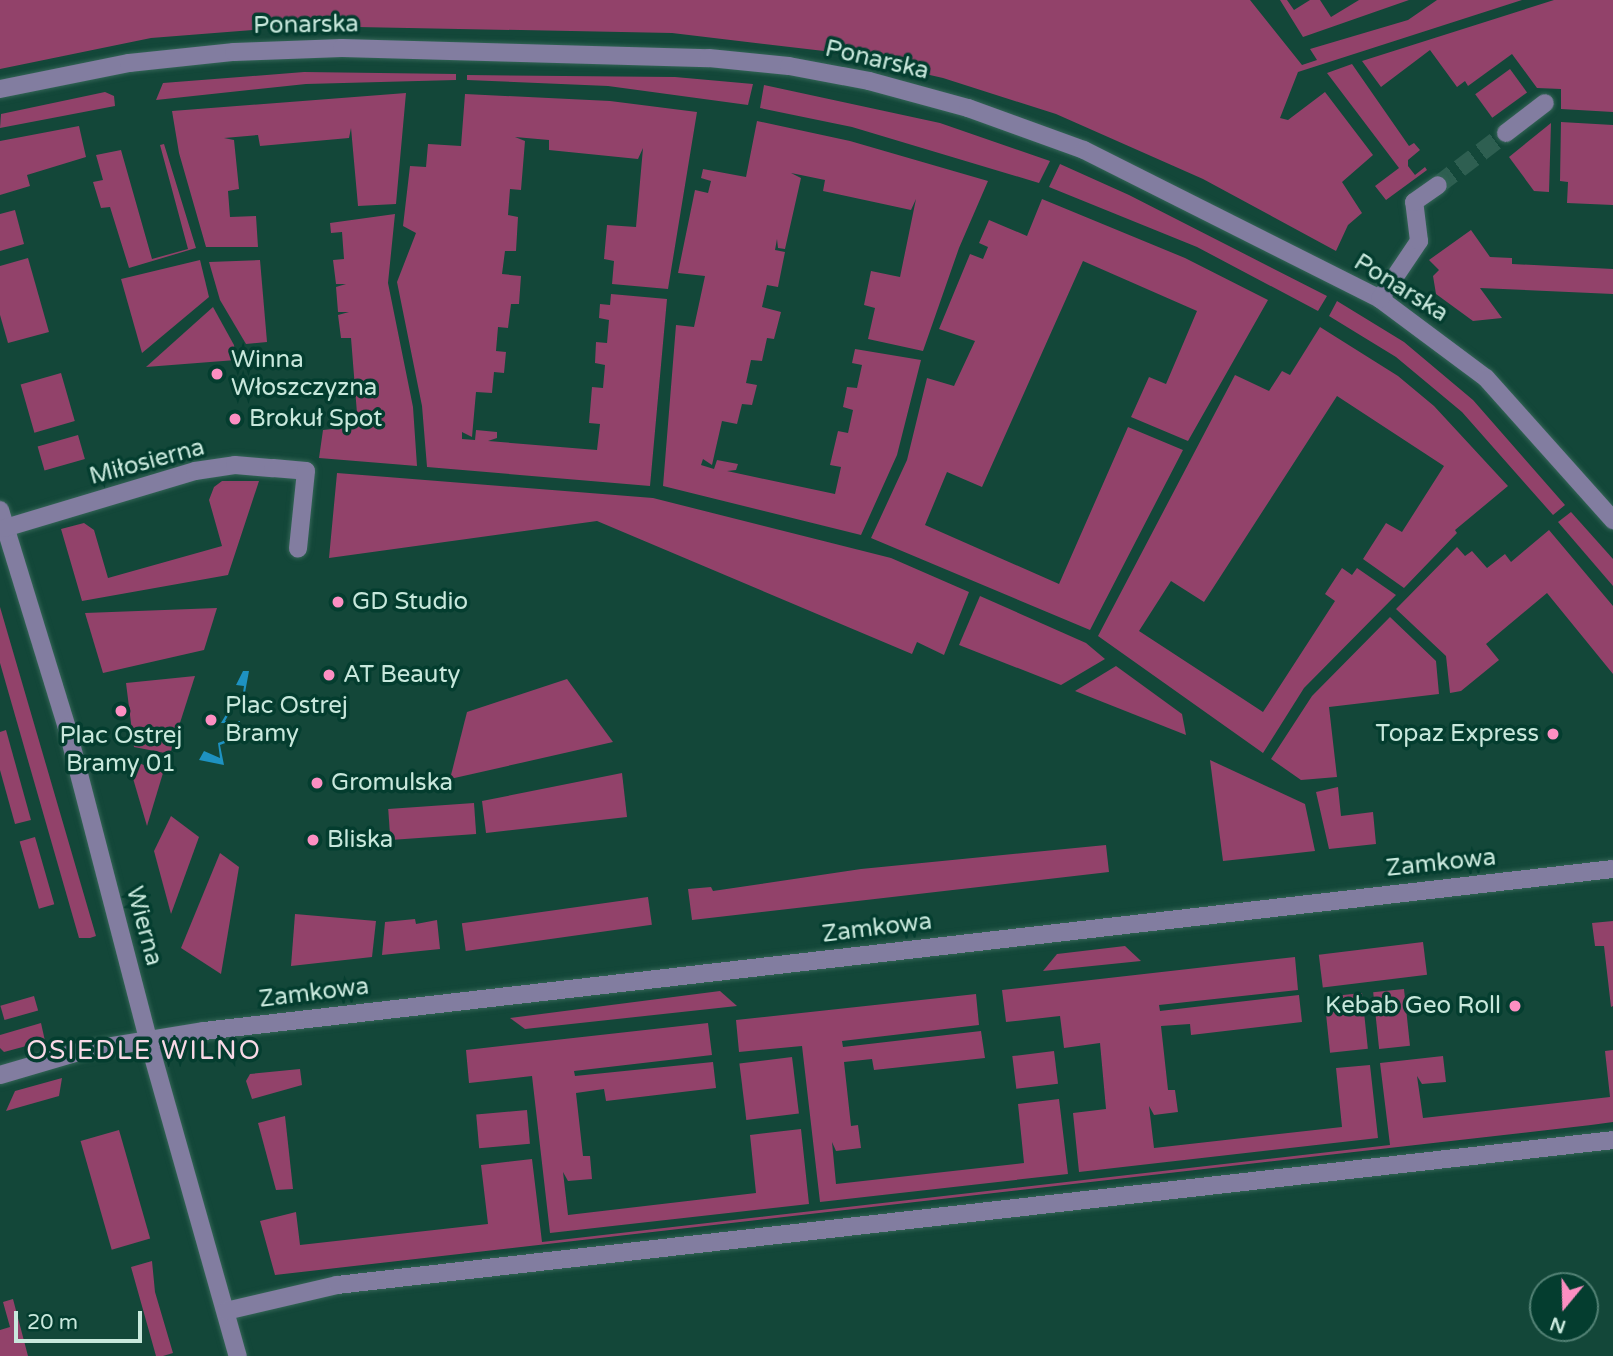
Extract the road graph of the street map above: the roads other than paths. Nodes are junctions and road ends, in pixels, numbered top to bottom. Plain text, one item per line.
1 (0, 89) edge
2 (1545, 103) dead end
3 (1506, 133) tunnel mouth
4 (1437, 185) tunnel mouth
5 (1380, 299) junction
6 (0, 510) edge
7 (1613, 520) edge
8 (5, 528) junction
9 (298, 550) dead end
10 (1613, 869) edge
11 (148, 1039) junction
12 (0, 1074) edge
13 (1613, 1140) edge
14 (226, 1311) junction
15 (238, 1356) edge

1 - 5 street, Ponarska
2 - 3 street
4 - 5 street
5 - 7 street, Ponarska
6 - 8 street, Wierna
8 - 9 street, Miłosierna
8 - 11 street, Wierna
10 - 11 street, Zamkowa
11 - 12 street, Zamkowa
11 - 14 street, Wierna
13 - 14 street
14 - 15 street, Wierna

